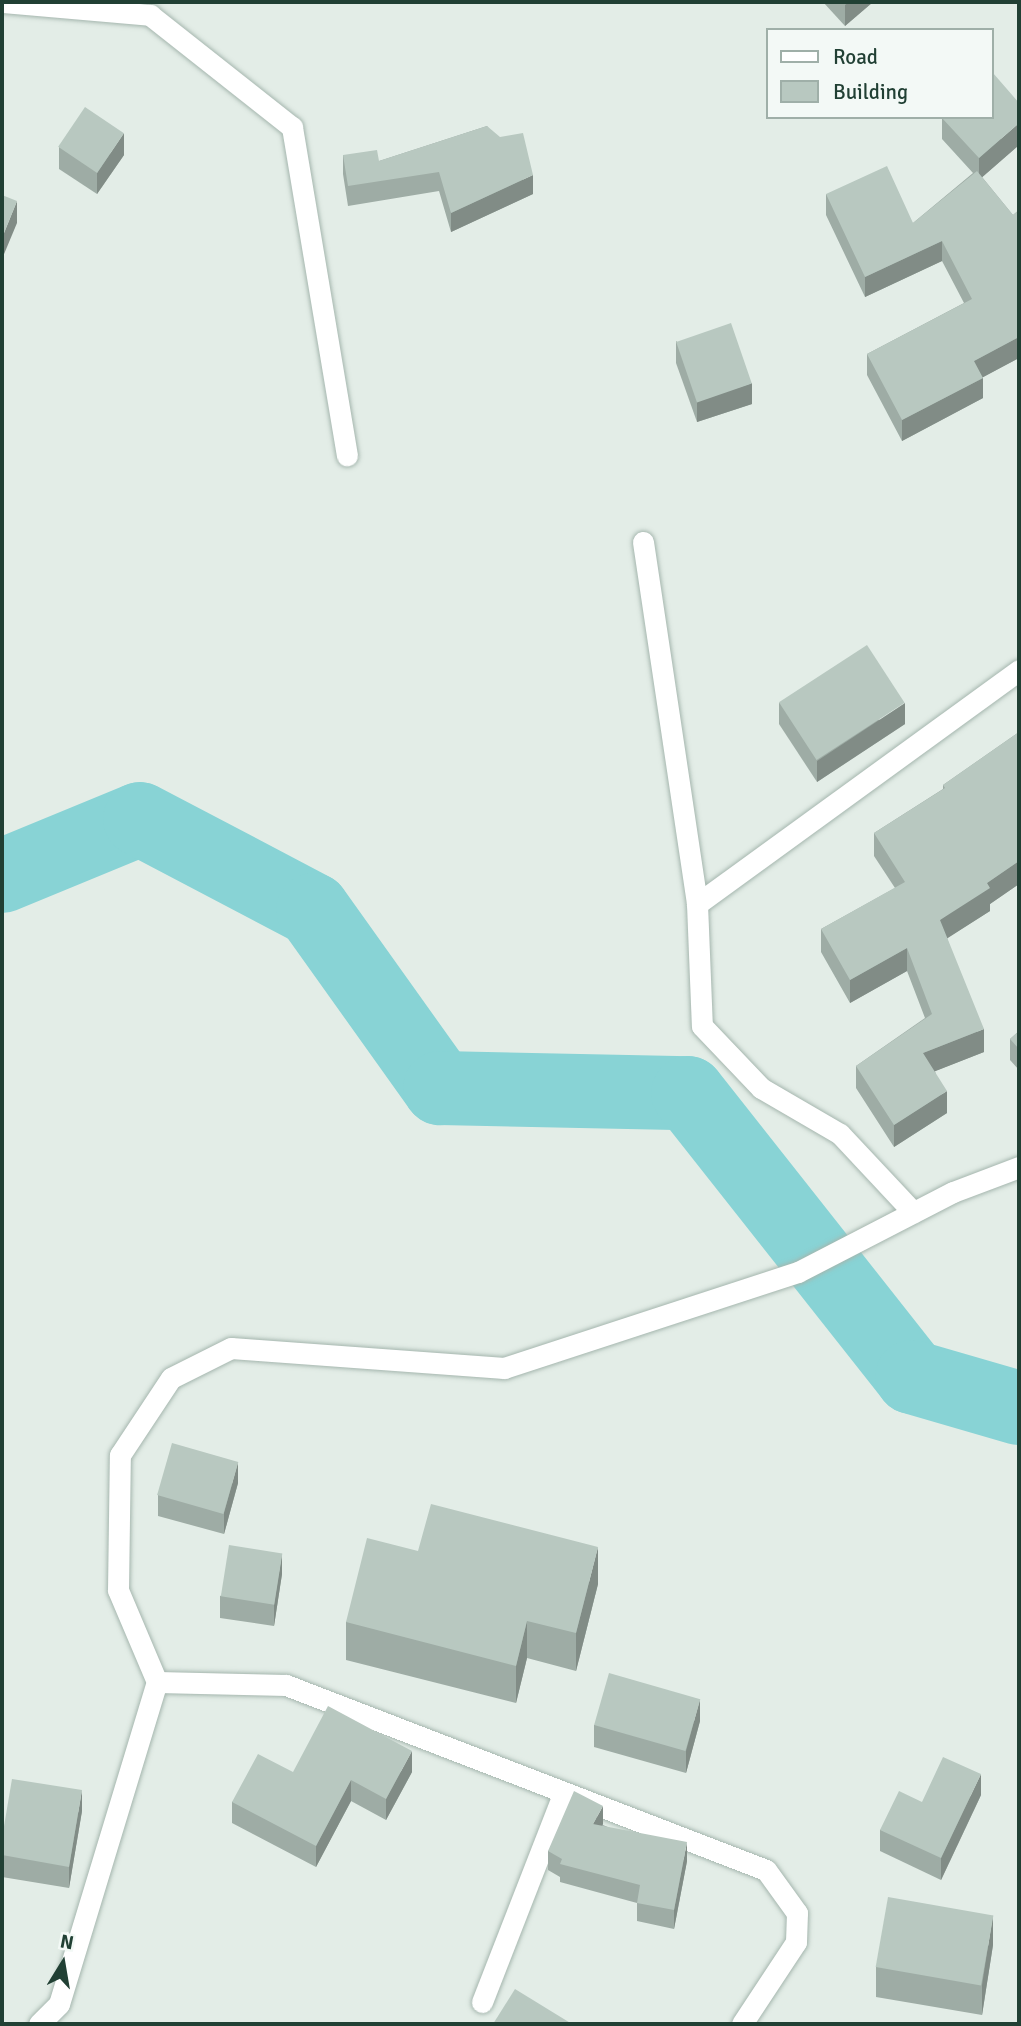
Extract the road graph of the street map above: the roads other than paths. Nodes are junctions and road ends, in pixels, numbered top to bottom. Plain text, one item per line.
1 (2, 2) edge
2 (347, 456) dead end
3 (643, 542) dead end
4 (1019, 670) edge
5 (697, 904) junction
6 (1019, 1167) edge
7 (913, 1212) junction
8 (157, 1682) junction
9 (563, 1794) junction
10 (482, 2002) dead end
11 (39, 2024) edge
12 (742, 2024) edge

1 - 2 street
3 - 5 street
4 - 5 street
5 - 7 street
6 - 7 street
7 - 8 street
8 - 9 street
8 - 11 street
9 - 10 street
9 - 12 street

